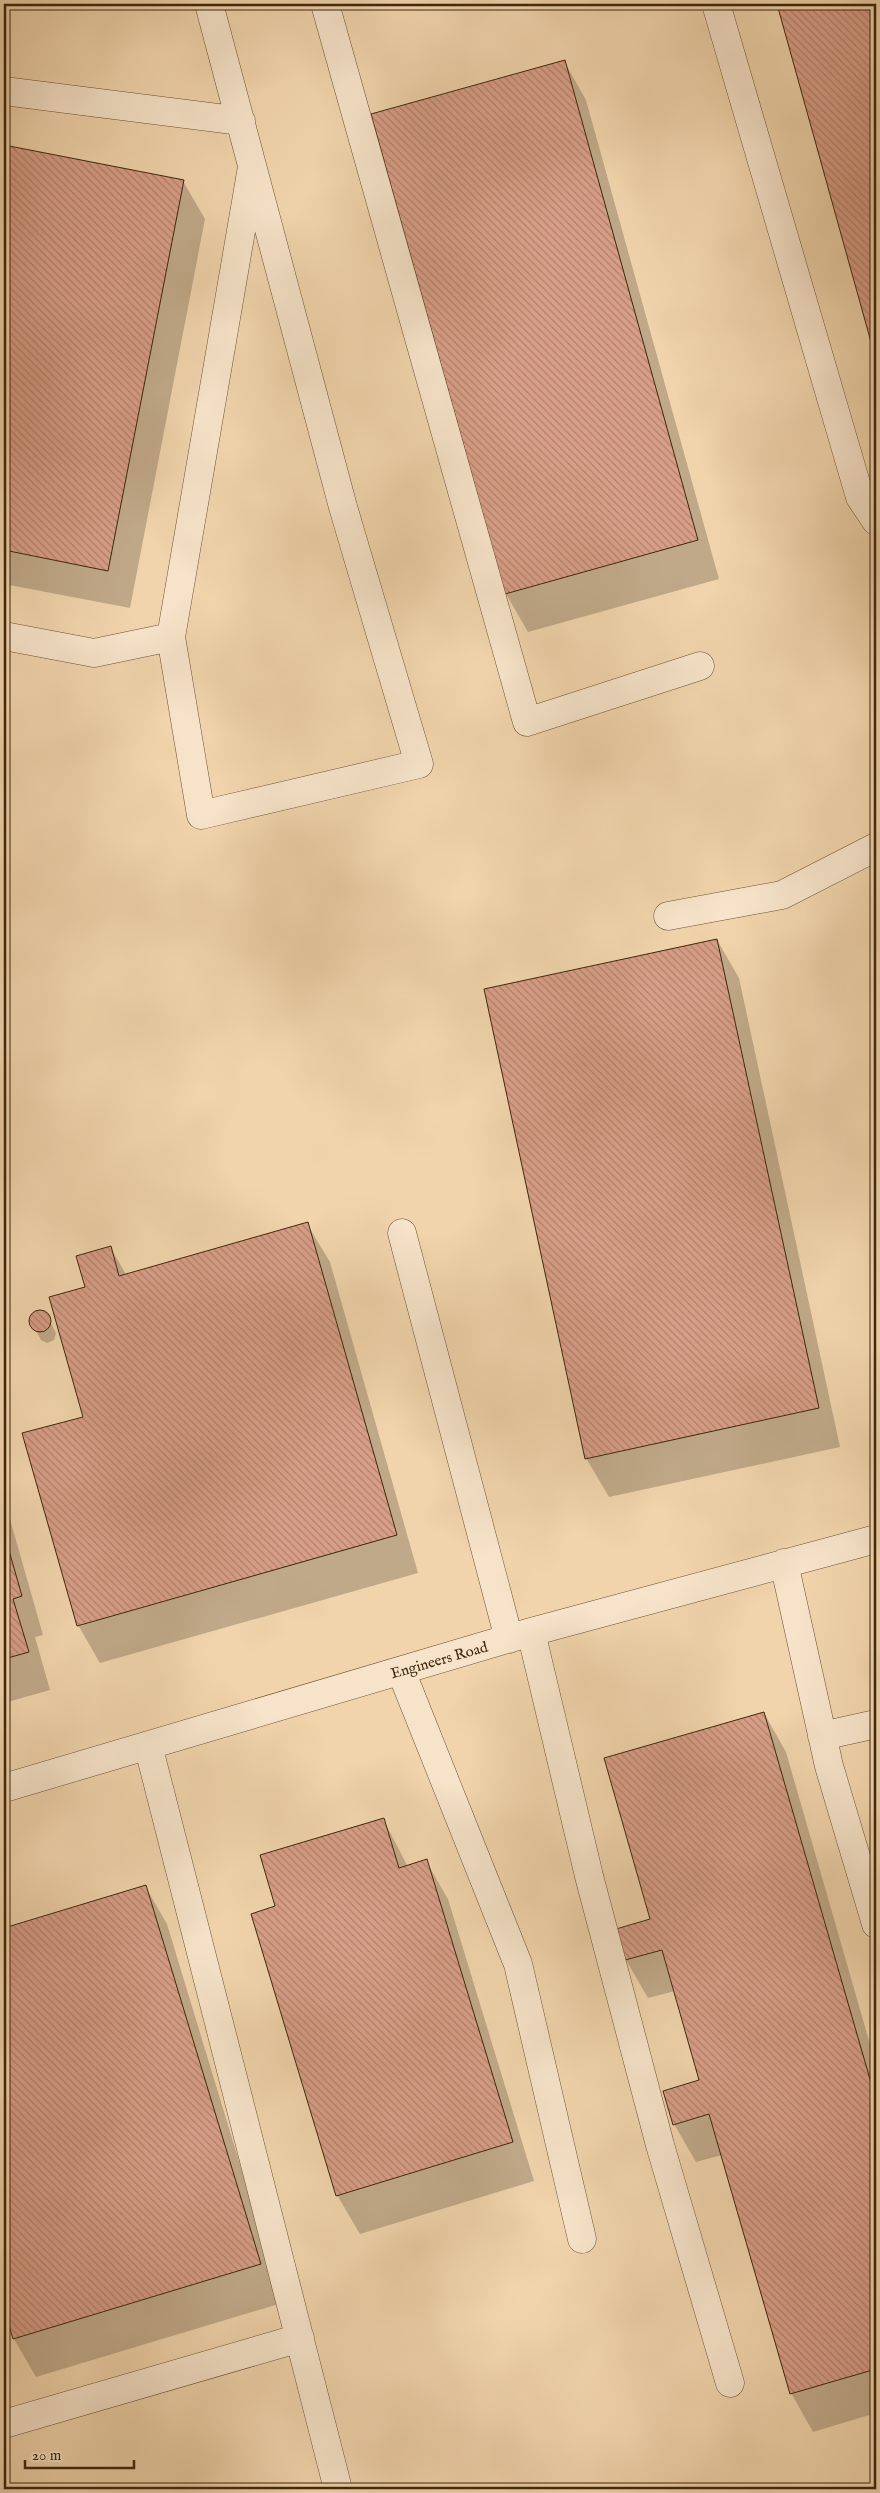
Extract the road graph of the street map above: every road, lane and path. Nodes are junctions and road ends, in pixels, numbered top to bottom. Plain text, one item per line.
1 (209, 4) edge
2 (325, 4) edge
3 (716, 4) edge
4 (4, 91) edge
5 (241, 121) junction
6 (252, 165) junction
7 (876, 521) edge
8 (171, 638) junction
9 (5, 642) edge
10 (700, 666) dead end
11 (876, 847) edge
12 (668, 916) dead end
13 (402, 1233) dead end
14 (876, 1539) edge
15 (784, 1563) junction
16 (520, 1636) junction
17 (401, 1671) junction
18 (876, 1724) edge
19 (822, 1736) junction
20 (148, 1745) junction
21 (4, 1788) edge
22 (876, 1924) edge
23 (582, 2240) dead end
24 (300, 2338) junction
25 (730, 2383) dead end
26 (4, 2424) edge
27 (338, 2489) edge

1 - 5 street
2 - 10 street
3 - 7 street
4 - 5 street
5 - 6 street
6 - 8 street
6 - 8 street
8 - 9 street
11 - 12 street
13 - 16 street
14 - 15 street, Engineers Road
15 - 16 street, Engineers Road
15 - 19 street
16 - 17 street, Engineers Road
16 - 25 street
17 - 20 street, Engineers Road
17 - 23 street
18 - 19 street
19 - 22 street
20 - 21 street, Engineers Road
20 - 24 street
24 - 26 street
24 - 27 street

